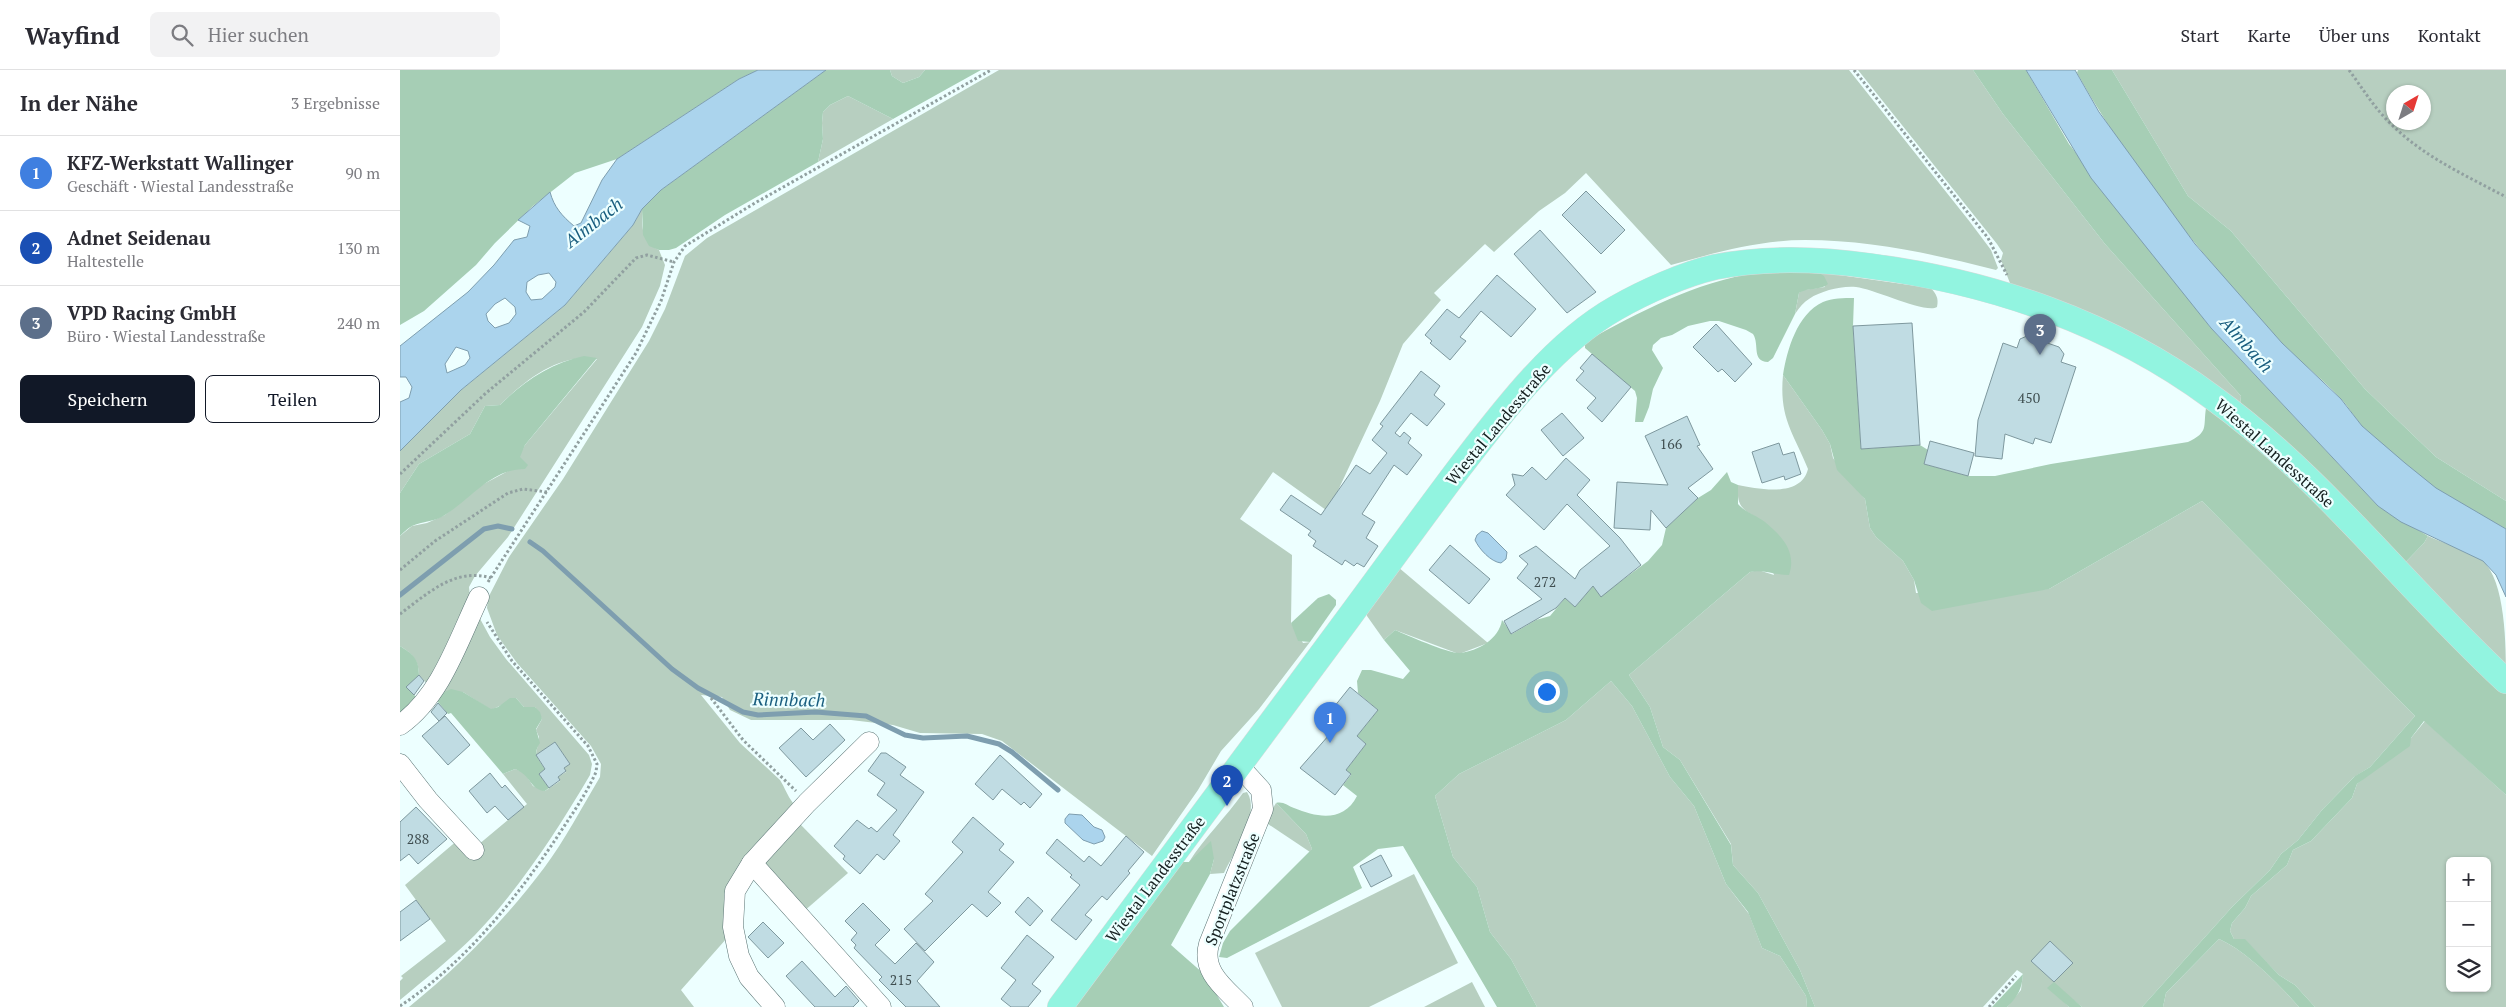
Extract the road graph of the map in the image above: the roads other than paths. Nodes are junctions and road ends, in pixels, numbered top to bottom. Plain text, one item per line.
1 (479, 597) road end
2 (2506, 681) edge
3 (400, 725) edge
4 (869, 742) dead end
5 (400, 764) edge
6 (1240, 767) junction
7 (474, 850) dead end
8 (752, 863) junction
9 (775, 1007) edge
10 (881, 1007) edge
11 (1060, 1007) edge
12 (1243, 1007) edge

1 - 3 street
2 - 6 main road, Wiestal Landesstraße
4 - 8 street
5 - 7 street
6 - 11 main road, Wiestal Landesstraße
6 - 12 street, Sportplatzstraße
8 - 9 street
8 - 10 street

